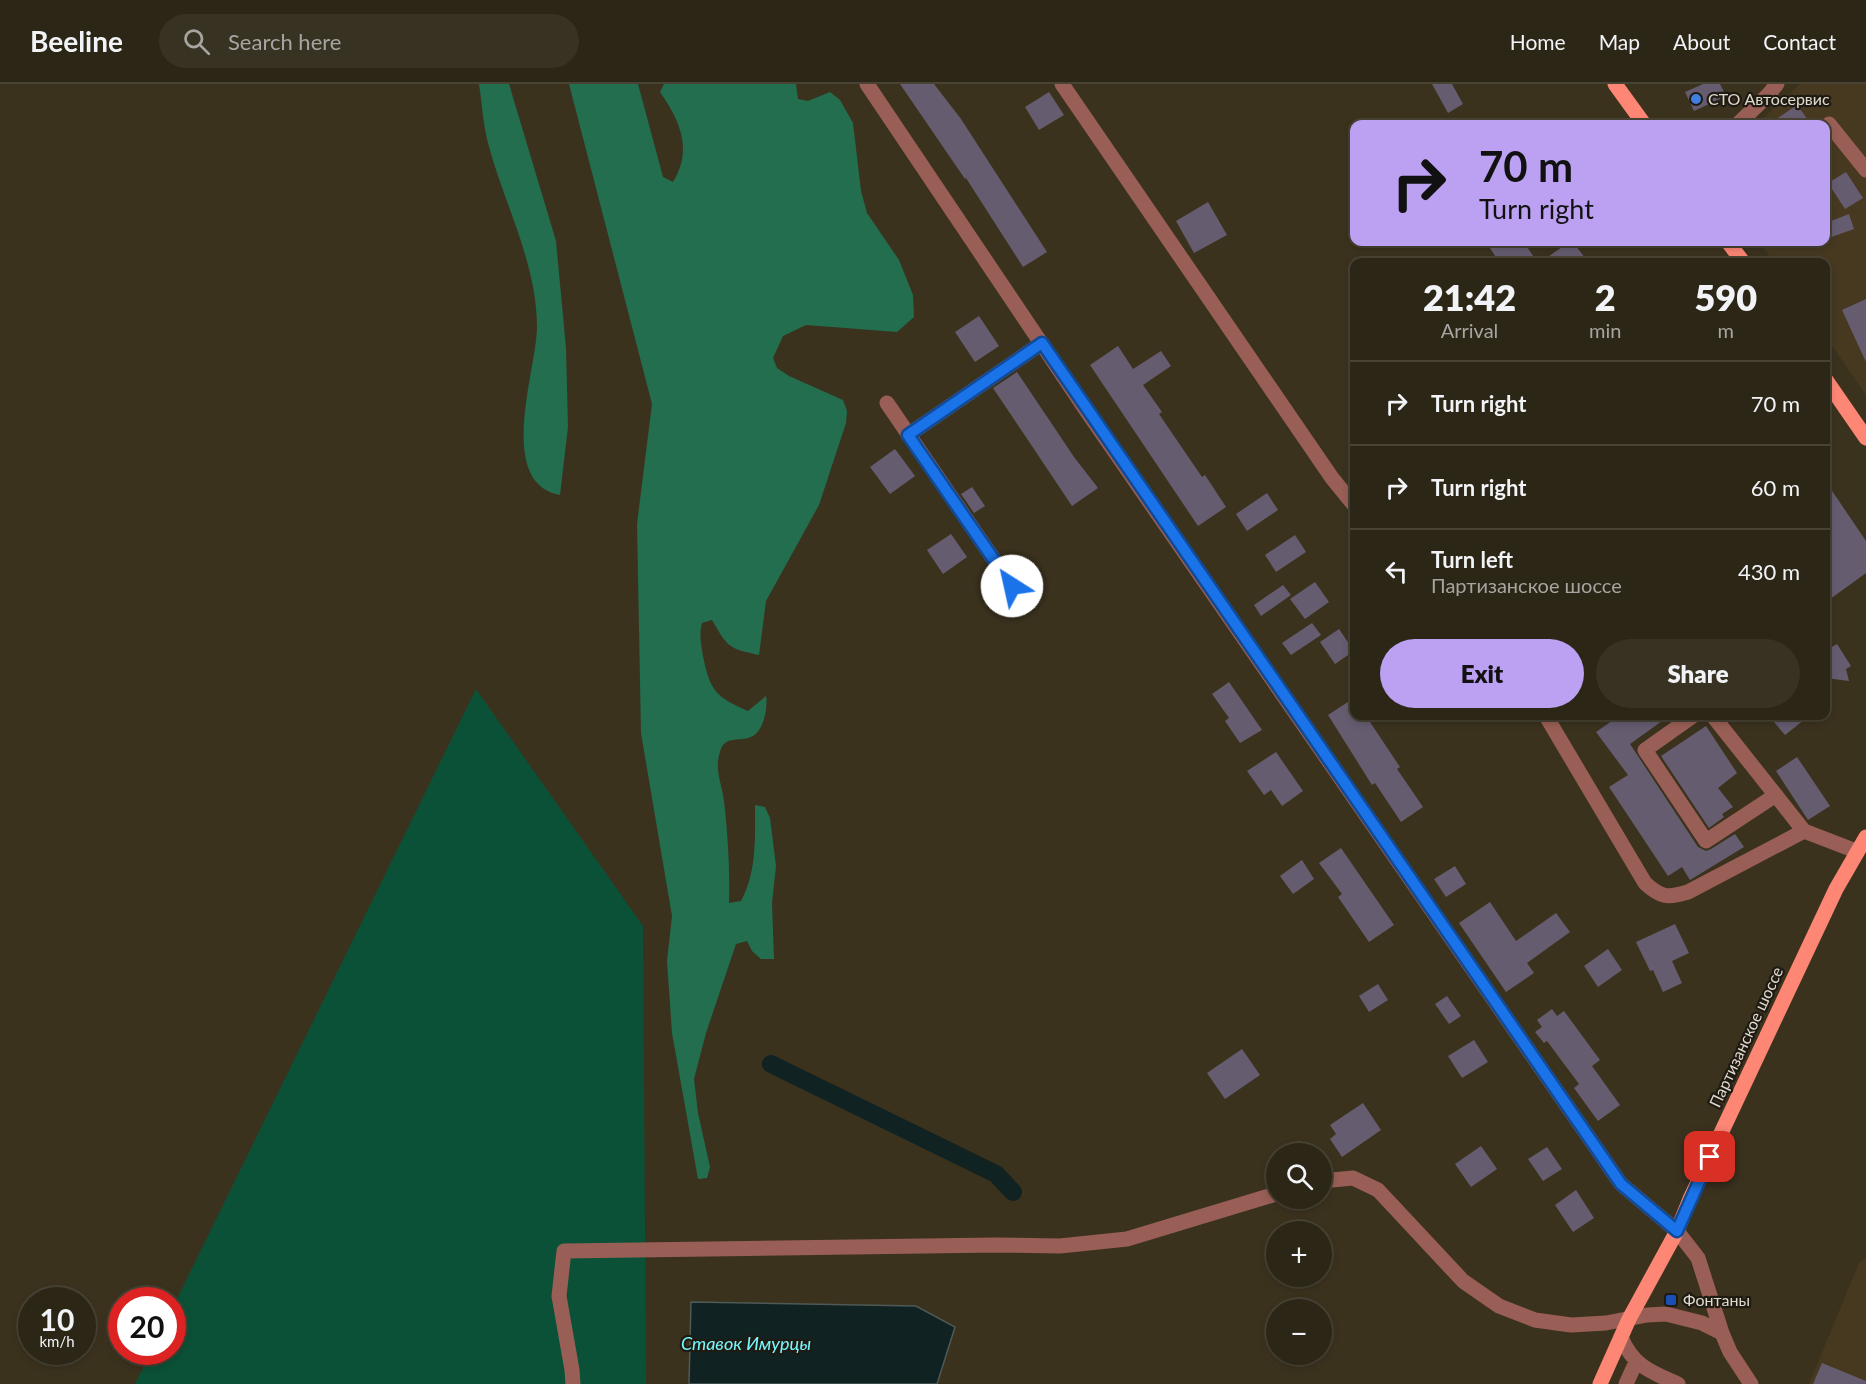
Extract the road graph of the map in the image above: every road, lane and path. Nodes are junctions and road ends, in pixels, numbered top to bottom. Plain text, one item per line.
1 (867, 84) edge
2 (1062, 84) edge
3 (1615, 84) edge
4 (1777, 84) edge
5 (1641, 120) edge
6 (1742, 120) edge
7 (1830, 125) edge
8 (1866, 170) edge
9 (1042, 343) junction
10 (1830, 386) edge
11 (887, 403) dead end
12 (908, 435) junction
13 (1866, 438) edge
14 (1350, 500) edge
15 (1012, 586) dead end
16 (1548, 720) edge
17 (1687, 720) edge
18 (1716, 720) edge
19 (1776, 795) junction
20 (1804, 831) junction
21 (1866, 837) edge
22 (1856, 851) junction
23 (1332, 1180) edge
24 (1266, 1197) edge
25 (1677, 1231) junction
26 (1629, 1319) junction
27 (1722, 1333) junction
28 (1621, 1337) junction
29 (1636, 1362) junction
30 (1649, 1378) edge
31 (573, 1384) edge
32 (1600, 1384) edge
33 (1626, 1384) edge
34 (1677, 1384) edge
35 (1751, 1384) edge

1 - 9 street
2 - 14 street
3 - 5 main road
4 - 6 street
7 - 8 street
9 - 12 street
9 - 25 street
10 - 13 main road
11 - 12 street
12 - 15 street
16 - 20 street
17 - 19 street
18 - 19 street
19 - 20 street
20 - 22 street
21 - 22 main road, Партизанское шоссе
22 - 25 main road, Партизанское шоссе
23 - 26 street
24 - 31 street
25 - 26 main road, Партизанское шоссе
25 - 27 street
26 - 27 street
26 - 28 main road, Партизанское шоссе
27 - 35 street
28 - 29 street
28 - 32 main road, Партизанское шоссе
29 - 30 street
29 - 33 street
30 - 34 street

